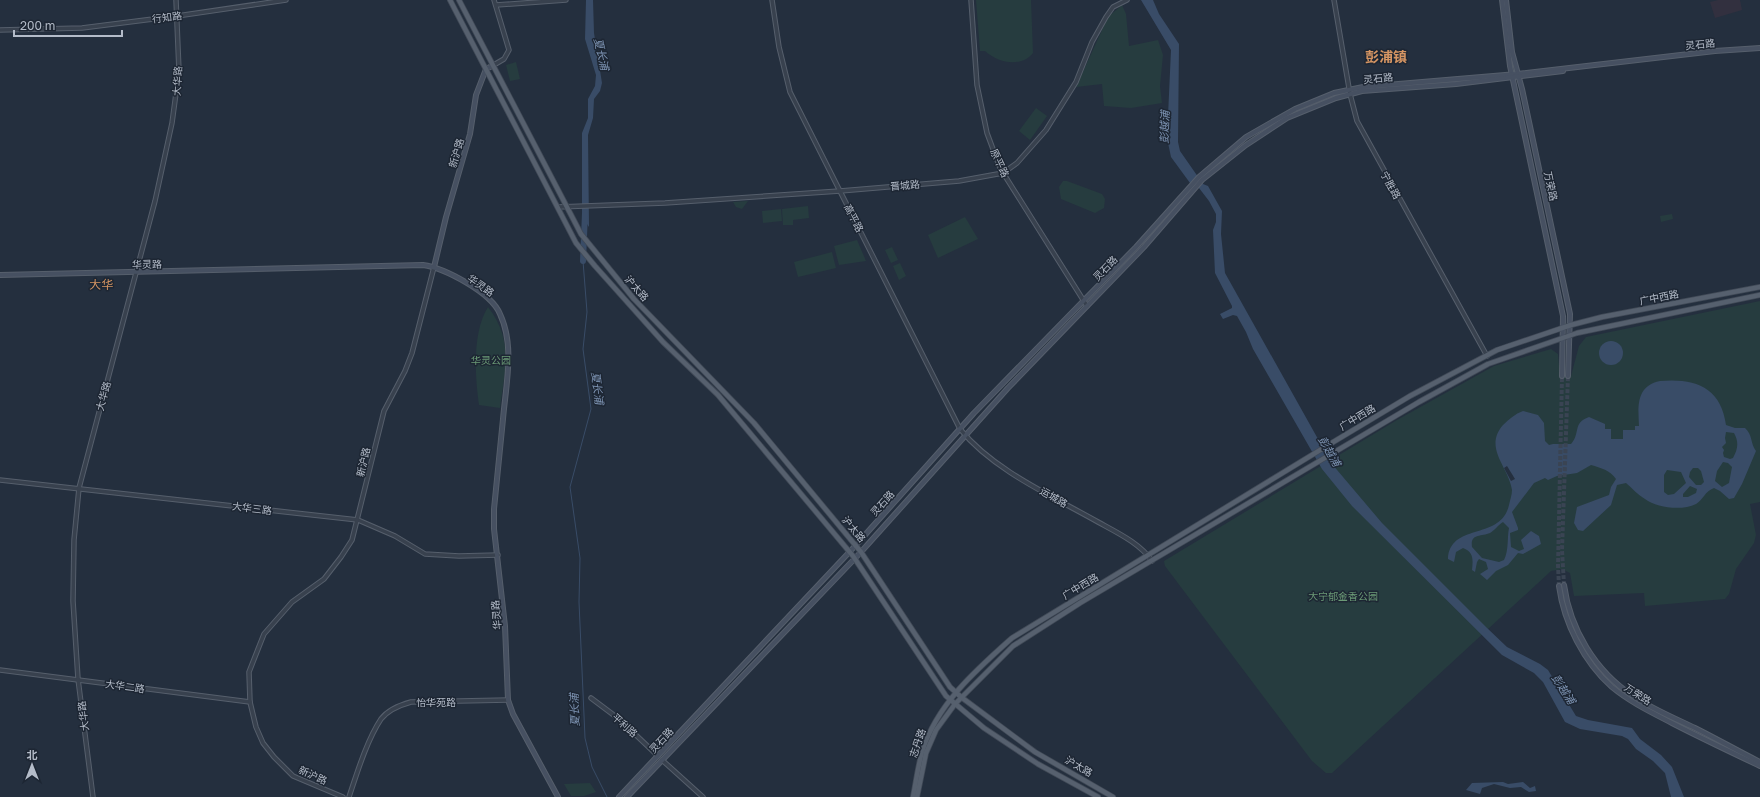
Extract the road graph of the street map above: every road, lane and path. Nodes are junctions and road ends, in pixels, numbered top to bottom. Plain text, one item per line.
1 (176, 0) edge
2 (286, 0) edge
3 (450, 0) edge
4 (459, 0) edge
5 (494, 0) edge
6 (566, 0) edge
7 (772, 0) edge
8 (971, 0) edge
9 (1127, 0) edge
10 (1334, 0) edge
11 (1502, 0) edge
12 (1506, 0) edge
13 (496, 5) junction
14 (177, 16) junction
15 (0, 30) edge
16 (1760, 49) edge
17 (492, 66) junction
18 (486, 69) junction
19 (1518, 75) junction
20 (1512, 76) junction
21 (1349, 92) junction
22 (1003, 173) junction
23 (1191, 188) junction
24 (840, 191) junction
25 (558, 207) junction
26 (566, 208) junction
27 (434, 267) junction
28 (136, 273) junction
29 (0, 276) edge
30 (1760, 287) edge
31 (1760, 294) edge
32 (1084, 301) junction
33 (1087, 306) junction
34 (1571, 325) junction
35 (1564, 328) junction
36 (1570, 335) junction
37 (1564, 337) junction
38 (1487, 356) junction
39 (1562, 376) tunnel mouth
40 (1568, 376) tunnel mouth
41 (960, 429) junction
42 (965, 436) junction
43 (0, 480) edge
44 (79, 488) junction
45 (1243, 497) junction
46 (1247, 505) junction
47 (358, 520) junction
48 (856, 545) junction
49 (849, 551) junction
50 (861, 552) junction
51 (498, 555) junction
52 (1148, 555) junction
53 (854, 558) junction
54 (1152, 560) junction
55 (0, 670) edge
56 (78, 679) junction
57 (956, 693) junction
58 (961, 697) junction
59 (591, 698) dead end
60 (508, 700) junction
61 (950, 700) junction
62 (250, 702) junction
63 (955, 704) junction
64 (657, 755) junction
65 (662, 760) junction
66 (1760, 762) edge
67 (1760, 766) edge
68 (93, 797) edge
69 (343, 797) edge
70 (349, 797) edge
71 (558, 797) edge
72 (619, 797) edge
73 (627, 797) edge
74 (703, 797) edge
75 (913, 797) edge
76 (917, 797) edge
77 (1098, 797) edge
78 (1113, 797) edge

1 - 14 street, 大华路
2 - 14 street, 行知路
3 - 18 main road
4 - 17 main road
5 - 13 street
6 - 13 street
7 - 24 street, 高平路
8 - 22 street, 原平路
9 - 22 street, 晋城路
10 - 21 street, 宁胜路
11 - 20 main road, 万荣路
12 - 19 main road, 万荣路
13 - 17 street
14 - 15 street, 行知路
14 - 28 street, 大华路
16 - 19 main road, 灵石路
17 - 18 main road
17 - 26 main road
18 - 25 main road
18 - 27 main road, 新沪路
19 - 20 main road, 灵石路
19 - 34 main road, 万荣路
20 - 21 main road, 灵石路
20 - 35 main road, 万荣路
21 - 23 main road, 灵石路
21 - 38 street, 宁胜路
22 - 24 street, 晋城路
22 - 32 street, 原平路
23 - 32 main road, 灵石路
23 - 33 main road, 灵石路
24 - 26 street, 晋城路
24 - 41 street, 高平路
25 - 26 street
25 - 49 main road, 沪太路
26 - 48 main road, 沪太路
27 - 28 main road, 华灵路
27 - 47 street, 新沪路
27 - 51 main road, 华灵路
28 - 29 main road, 华灵路
28 - 44 street, 大华路
30 - 34 main road, 广中西路
31 - 36 main road, 广中西路
32 - 33 street, 原平路
32 - 41 main road, 灵石路
33 - 42 main road, 灵石路
34 - 35 main road, 广中西路
34 - 36 main road, 万荣路
35 - 37 main road, 万荣路
35 - 38 main road, 广中西路
36 - 37 main road, 广中西路
36 - 40 main road, 万荣路
37 - 39 main road, 万荣路
37 - 46 main road, 广中西路
38 - 45 main road, 广中西路
41 - 42 street, 运城路
41 - 48 main road, 灵石路
42 - 50 main road, 灵石路
42 - 52 street, 运城路
43 - 44 street, 大华三路
44 - 47 street, 大华三路
44 - 56 street, 大华路
45 - 46 main road
45 - 52 main road, 广中西路
46 - 54 main road, 广中西路
47 - 51 street, 大华三路
47 - 62 street, 新沪路
48 - 49 main road, 灵石路
48 - 50 main road, 沪太路
49 - 53 main road, 沪太路
49 - 64 main road, 灵石路
50 - 53 main road, 灵石路
50 - 57 main road, 沪太路
51 - 60 main road, 华灵路
52 - 54 street, 运城路
52 - 57 main road, 广中西路
53 - 61 main road, 沪太路
53 - 65 main road, 灵石路
54 - 58 main road, 广中西路
55 - 56 street, 大华二路
56 - 62 street, 大华二路
56 - 68 street, 大华路
57 - 58 main road, 沪太路
57 - 61 main road, 广中西路
58 - 63 main road, 广中西路
58 - 78 main road, 沪太路
59 - 64 street, 平利路
60 - 70 street, 怡华苑路
60 - 71 main road, 华灵路
61 - 63 main road, 沪太路
61 - 75 main road, 志丹路
62 - 69 street, 新沪路
63 - 76 main road, 志丹路
63 - 77 main road, 沪太路
64 - 72 main road, 灵石路
65 - 73 main road, 灵石路
65 - 74 street
66 - 67 main road, 万荣路

